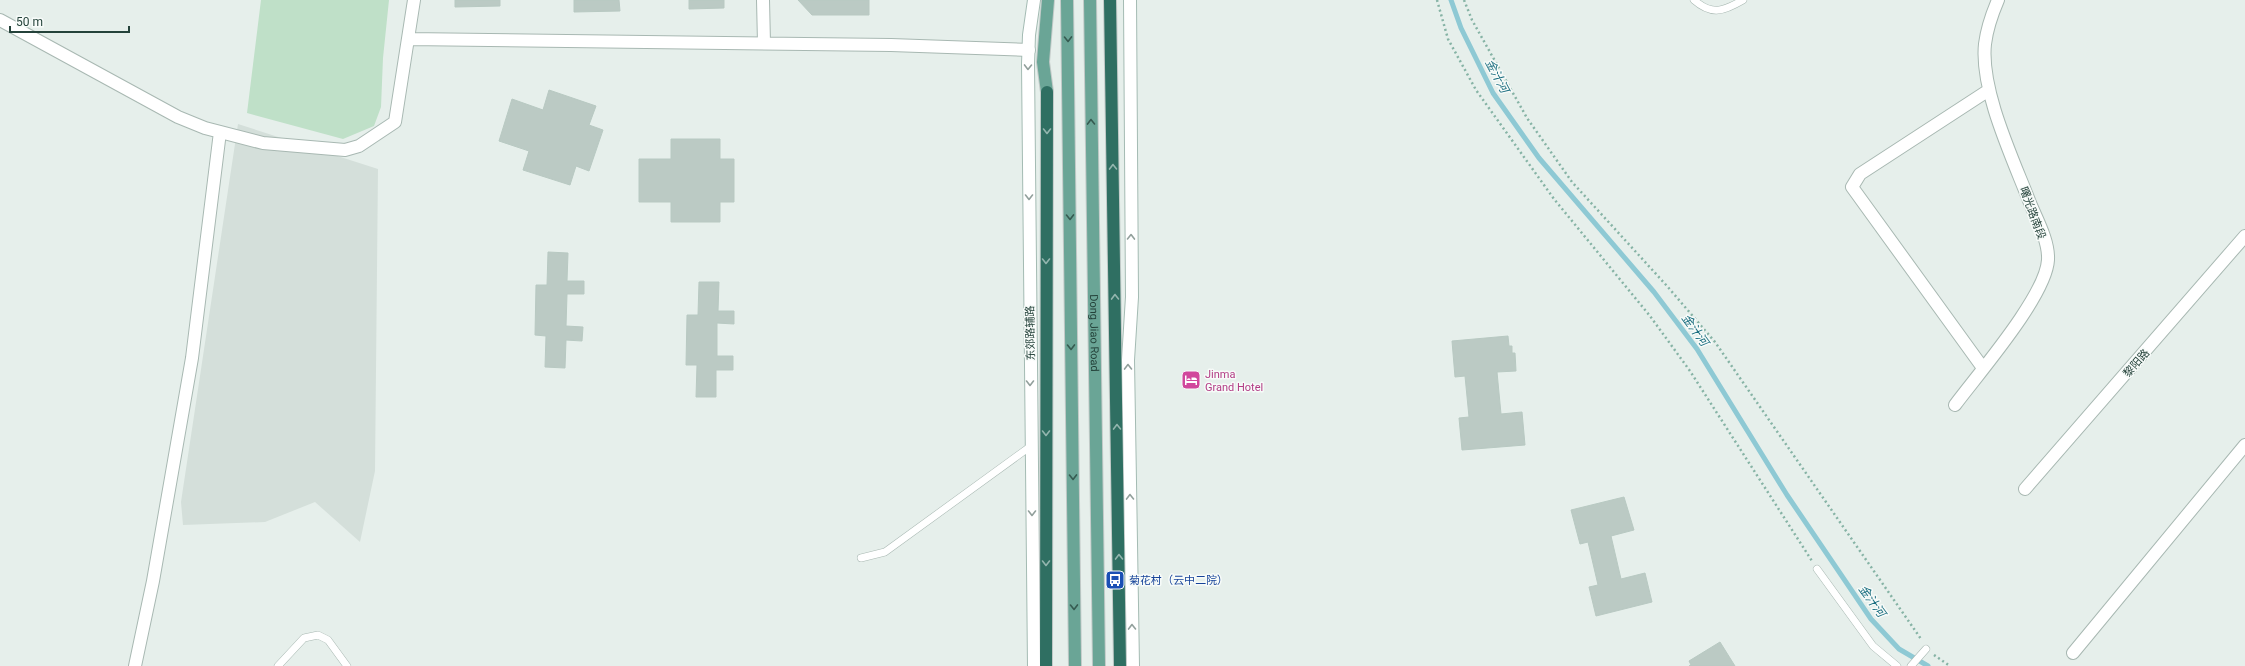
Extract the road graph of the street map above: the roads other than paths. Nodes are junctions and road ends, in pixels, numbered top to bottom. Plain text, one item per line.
1 (414, 0) edge
2 (763, 0) edge
3 (1034, 0) edge
4 (1048, 0) edge
5 (1067, 0) edge
6 (1090, 0) edge
7 (1110, 0) edge
8 (1130, 0) edge
9 (1694, 0) edge
10 (1743, 0) edge
11 (1998, 0) edge
12 (0, 20) edge
13 (408, 39) junction
14 (764, 43) junction
15 (1029, 50) junction
16 (1989, 90) junction
17 (1047, 92) joint
18 (220, 132) junction
19 (2245, 236) edge
20 (1983, 368) junction
21 (1955, 405) dead end
22 (2245, 445) edge
23 (1031, 446) junction
24 (2025, 489) dead end
25 (861, 558) dead end
26 (1817, 569) road end
27 (1926, 649) road end
28 (2073, 653) dead end
29 (135, 666) edge
30 (278, 666) edge
31 (347, 666) edge
32 (1034, 666) edge
33 (1046, 666) edge
34 (1075, 666) edge
35 (1099, 666) edge
36 (1120, 666) edge
37 (1133, 666) edge
38 (1897, 666) edge
39 (1911, 666) edge

1 - 13 street
2 - 14 street
3 - 15 street, 东郊路辅路
4 - 17 main road
5 -> 34 main road, Dong Jiao Road
35 -> 6 main road, Dong Jiao Road
36 -> 7 highway
37 -> 8 street
9 - 10 lane
11 - 16 street, 曙光路南段
12 - 18 street
13 - 14 street
13 - 18 street
14 - 15 street
15 -> 23 street, 东郊路辅路
16 - 20 street, 曙光路南段
16 - 20 street
17 -> 33 highway
18 - 29 street
19 - 24 street, 黎阳路
20 - 21 street, 曙光路南段
22 - 28 street
23 - 25 lane
23 -> 32 street, 东郊路辅路
26 - 38 lane
27 - 39 lane
30 - 31 lane

